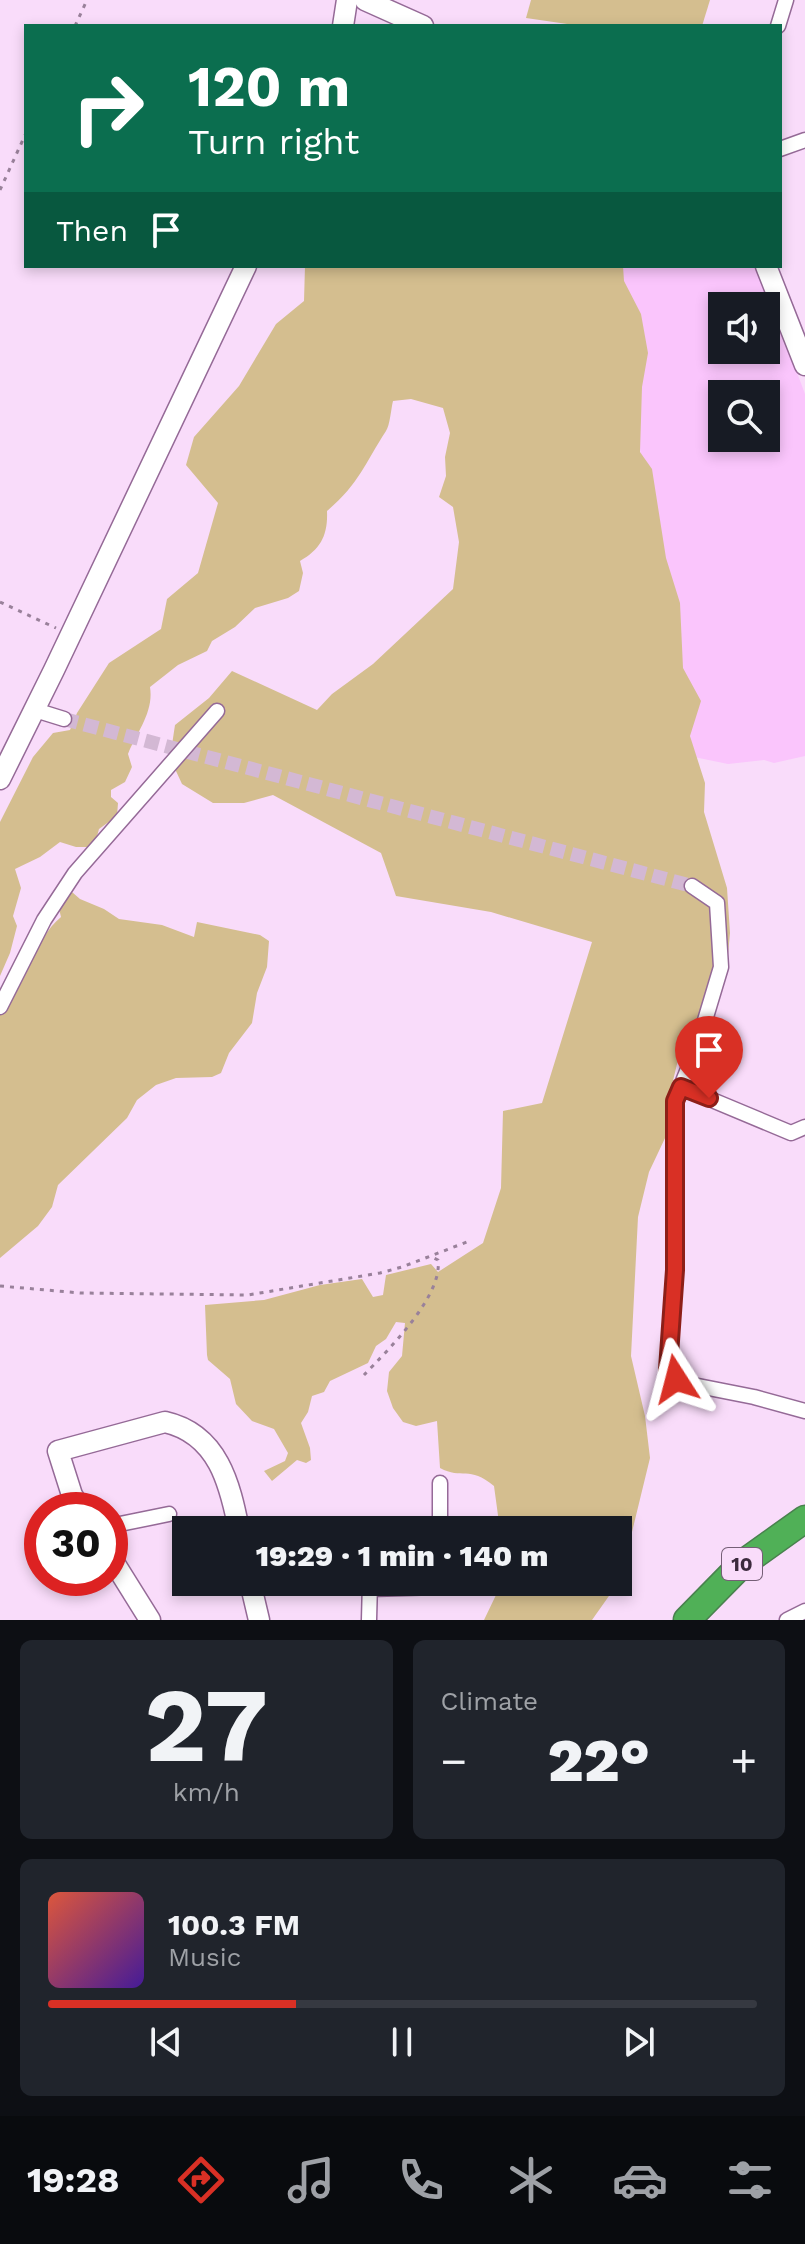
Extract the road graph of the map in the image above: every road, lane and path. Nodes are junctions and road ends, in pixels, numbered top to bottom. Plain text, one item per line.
1 (87, 0) edge
2 (347, 0) edge
3 (365, 0) edge
4 (786, 0) edge
5 (76, 24) edge
6 (343, 24) edge
7 (419, 24) edge
8 (779, 24) edge
9 (24, 137) edge
10 (805, 140) edge
11 (782, 148) edge
12 (0, 190) edge
13 (245, 268) edge
14 (767, 268) edge
15 (805, 365) edge
16 (0, 602) edge
17 (71, 635) junction
18 (35, 710) junction
19 (217, 711) dead end
20 (64, 719) tunnel mouth
21 (0, 779) edge
22 (692, 886) tunnel mouth
23 (0, 1007) edge
24 (681, 1087) junction
25 (805, 1127) edge
26 (472, 1240) dead end
27 (430, 1256) junction
28 (0, 1286) edge
29 (364, 1375) dead end
30 (805, 1411) edge
31 (440, 1483) dead end
32 (71, 1492) edge
33 (169, 1514) dead end
34 (236, 1516) edge
35 (440, 1516) edge
36 (805, 1519) edge
37 (128, 1522) edge
38 (128, 1585) edge
39 (253, 1596) edge
40 (370, 1596) edge
41 (805, 1611) edge
42 (150, 1620) edge
43 (259, 1620) edge
44 (369, 1620) edge
45 (687, 1620) edge
46 (787, 1620) edge

1 - 5 path
2 - 6 street
3 - 7 street
4 - 8 street
9 - 12 path
10 - 11 street
13 - 17 street
14 - 15 street
16 - 17 path
17 - 18 street
18 - 20 street
18 - 21 street
19 - 23 street
22 - 24 street
24 - 25 street
24 - 30 street
26 - 27 path
27 - 28 path
27 - 29 path
31 - 35 street
32 - 34 street
33 - 37 street
36 - 45 highway, 10
38 - 42 street
39 - 43 street
40 - 44 street
41 - 46 street

